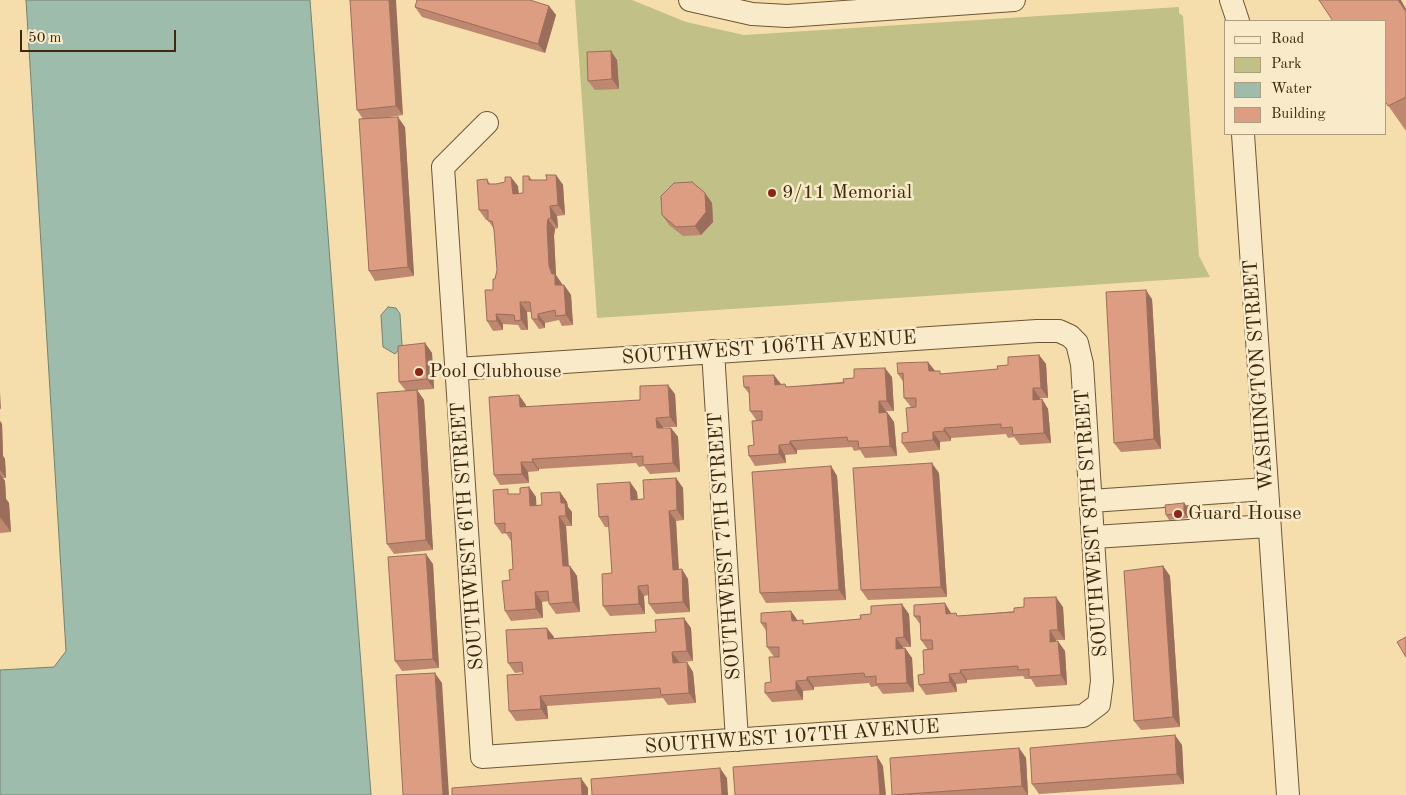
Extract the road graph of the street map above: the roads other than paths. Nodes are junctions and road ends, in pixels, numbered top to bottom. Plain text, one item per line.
1 (690, 0) edge
2 (1014, 0) edge
3 (1231, 0) edge
4 (1238, 20) edge
5 (487, 123) dead end
6 (1243, 135) edge
7 (1076, 343) joint
8 (713, 351) junction
9 (457, 369) junction
10 (1266, 489) junction
11 (1159, 496) junction
12 (1091, 501) junction
13 (1268, 526) junction
14 (1160, 532) junction
15 (1094, 537) junction
16 (1099, 704) joint
17 (737, 740) junction
18 (482, 758) joint
19 (1288, 795) edge

1 - 2 street
3 - 4 street
5 - 9 street, SOUTHWEST 6TH STREET
6 - 10 street, WASHINGTON STREET
7 - 8 street, SOUTHWEST 106TH AVENUE
7 - 12 street, SOUTHWEST 8TH STREET
8 - 9 street, SOUTHWEST 106TH AVENUE
8 - 17 street, SOUTHWEST 7TH STREET
9 - 18 street, SOUTHWEST 6TH STREET
10 - 11 street
10 - 13 street, WASHINGTON STREET
11 - 12 street
11 - 14 street
12 - 15 street, SOUTHWEST 8TH STREET
13 - 14 street
13 - 19 street, WASHINGTON STREET
14 - 15 street
15 - 16 street, SOUTHWEST 8TH STREET
16 - 17 street, SOUTHWEST 107TH AVENUE
17 - 18 street, SOUTHWEST 107TH AVENUE

